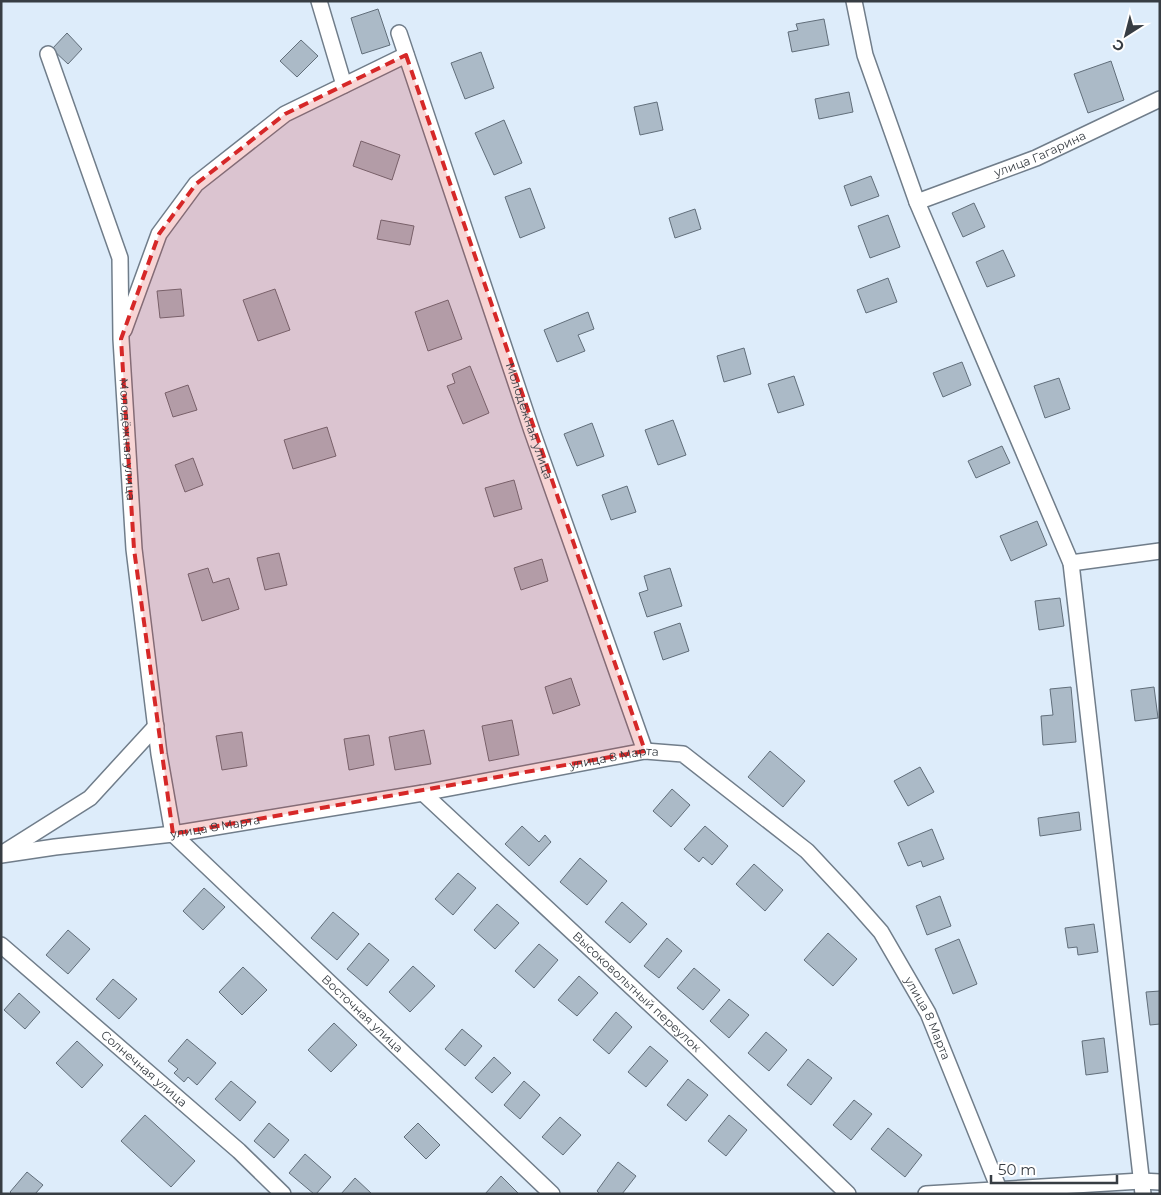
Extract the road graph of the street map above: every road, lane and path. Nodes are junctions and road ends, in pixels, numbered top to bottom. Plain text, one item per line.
1 (319, 1) edge
2 (854, 1) edge
3 (399, 33) dead end
4 (48, 54) dead end
5 (406, 55) junction
6 (344, 85) junction
7 (1160, 100) edge
8 (917, 202) junction
9 (120, 339) junction
10 (1160, 551) edge
11 (1071, 563) junction
12 (156, 726) junction
13 (645, 751) junction
14 (423, 793) junction
15 (173, 834) junction
16 (1, 855) edge
17 (1, 945) edge
18 (1160, 1182) edge
19 (1142, 1187) edge
20 (999, 1189) junction
21 (283, 1194) edge
22 (552, 1194) edge
23 (848, 1194) edge
24 (926, 1194) edge

1 - 6 street
2 - 8 street
3 - 5 street, Молодёжная улица
4 - 9 street, Молодёжная улица
5 - 6 street
5 - 13 street, Молодёжная улица
6 - 9 street
7 - 8 street, улица Гагарина
8 - 11 street
9 - 12 street, Молодёжная улица
10 - 11 street
11 - 19 street
12 - 15 street, Молодёжная улица
12 - 16 street
13 - 14 street, улица 8 Марта
13 - 20 street, улица 8 Марта
14 - 15 street, улица 8 Марта
14 - 23 street, Высоковольтный переулок
15 - 16 street, улица 8 Марта
15 - 22 street, Восточная улица
17 - 21 street, Солнечная улица
18 - 19 street
19 - 20 street
20 - 24 street

